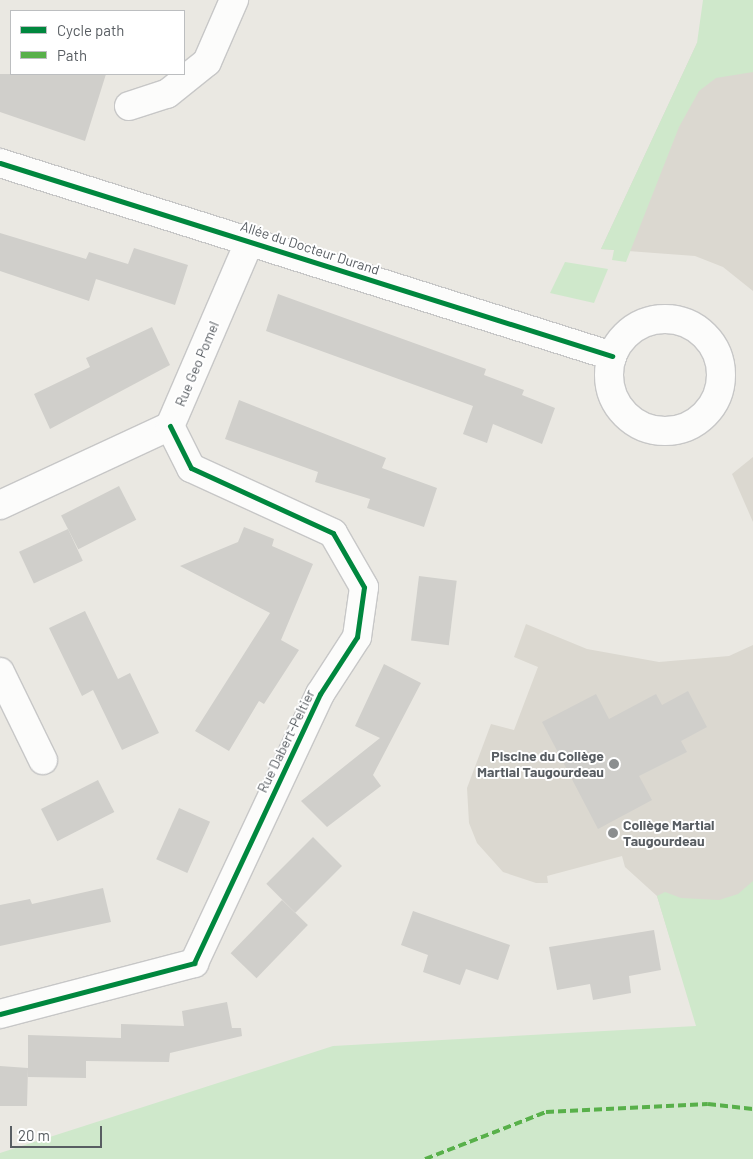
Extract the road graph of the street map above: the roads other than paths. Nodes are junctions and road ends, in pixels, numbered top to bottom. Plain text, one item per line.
1 (234, 0) edge
2 (130, 106) dead end
3 (0, 163) edge
4 (250, 240) junction
5 (612, 356) junction
6 (170, 426) junction
7 (0, 505) edge
8 (0, 672) edge
9 (43, 760) dead end
10 (0, 1014) edge

1 - 2 street
3 - 4 street, Allée du Docteur Durand
4 - 5 street, Allée du Docteur Durand
4 - 6 street, Rue Geo Pomel
5 - 5 street
6 - 7 street
6 - 10 street, Rue Dabert-Peltier
8 - 9 street

